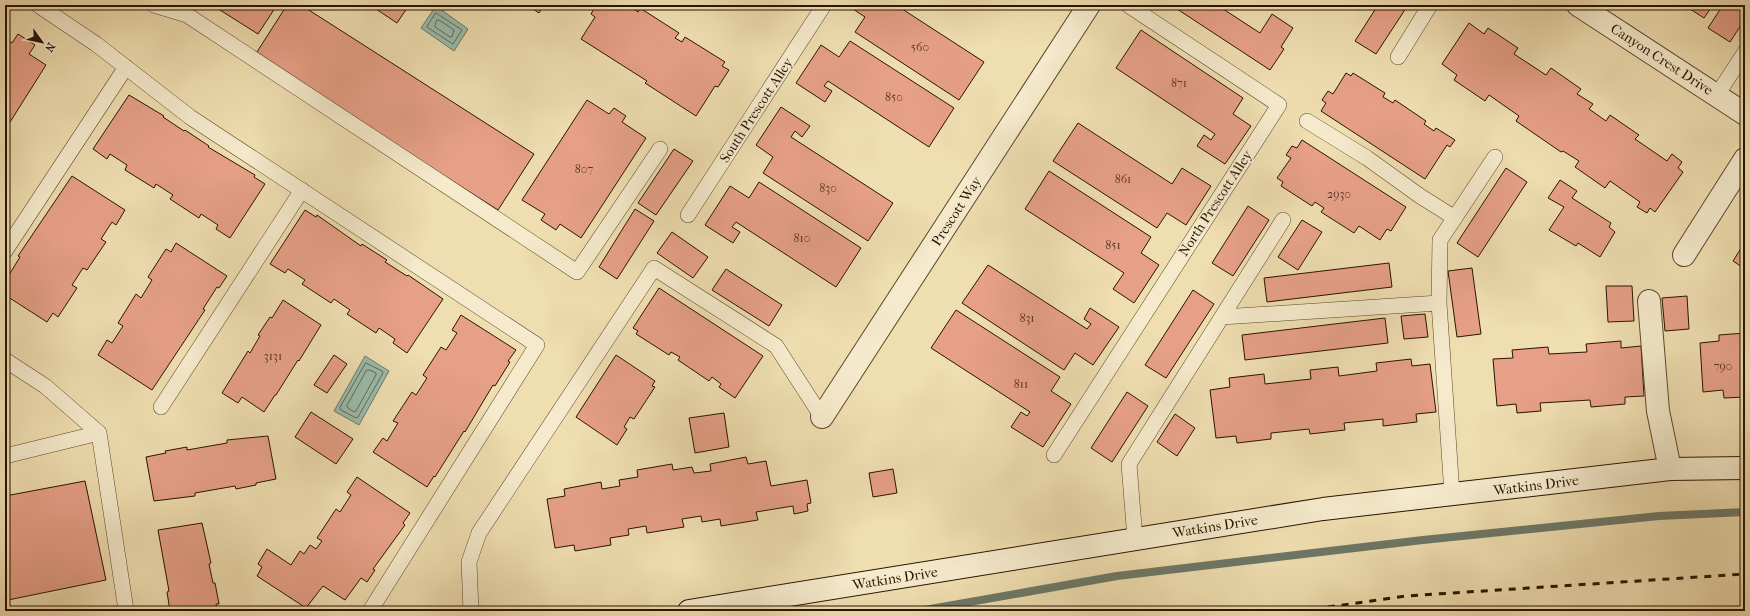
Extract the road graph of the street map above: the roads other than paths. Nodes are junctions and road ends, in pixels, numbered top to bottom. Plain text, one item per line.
1 (38, 5) edge
2 (154, 5) edge
3 (824, 5) edge
4 (1090, 5) edge
5 (1128, 5) edge
6 (1430, 5) edge
7 (1578, 5) edge
8 (1745, 52) edge
9 (1398, 57) dead end
10 (126, 67) junction
11 (1717, 95) junction
12 (1745, 114) edge
13 (1307, 121) dead end
14 (660, 149) dead end
15 (1495, 157) dead end
16 (1745, 159) edge
17 (302, 190) junction
18 (688, 214) dead end
19 (1455, 218) junction
20 (1283, 220) dead end
21 (5, 251) edge
22 (1684, 255) dead end
23 (1649, 301) dead end
24 (1439, 303) junction
25 (1222, 317) junction
26 (5, 360) edge
27 (161, 407) dead end
28 (822, 417) joint
29 (99, 433) junction
30 (1054, 455) dead end
31 (5, 456) edge
32 (1745, 468) edge
33 (1670, 469) junction
34 (1452, 494) junction
35 (1135, 539) junction
36 (122, 611) edge
37 (370, 611) edge
38 (471, 611) edge
39 (688, 611) edge

1 - 10 lane
2 - 14 lane
3 - 18 lane, South Prescott Alley
4 - 28 street, Prescott Way
5 - 30 lane, North Prescott Alley
6 - 9 lane
7 - 11 street, Canyon Crest Drive
8 - 11 lane
10 - 17 lane
10 - 21 lane
11 - 12 street, Canyon Crest Drive
13 - 19 lane
15 - 19 lane
16 - 22 street
17 - 27 lane
17 - 37 lane
19 - 24 lane
20 - 25 lane
23 - 33 street
24 - 25 lane
24 - 34 lane
25 - 35 lane
26 - 29 lane
28 - 38 lane
29 - 31 lane
29 - 36 lane
32 - 33 street, Watkins Drive
33 - 34 street, Watkins Drive
34 - 35 street, Watkins Drive
35 - 39 street, Watkins Drive

